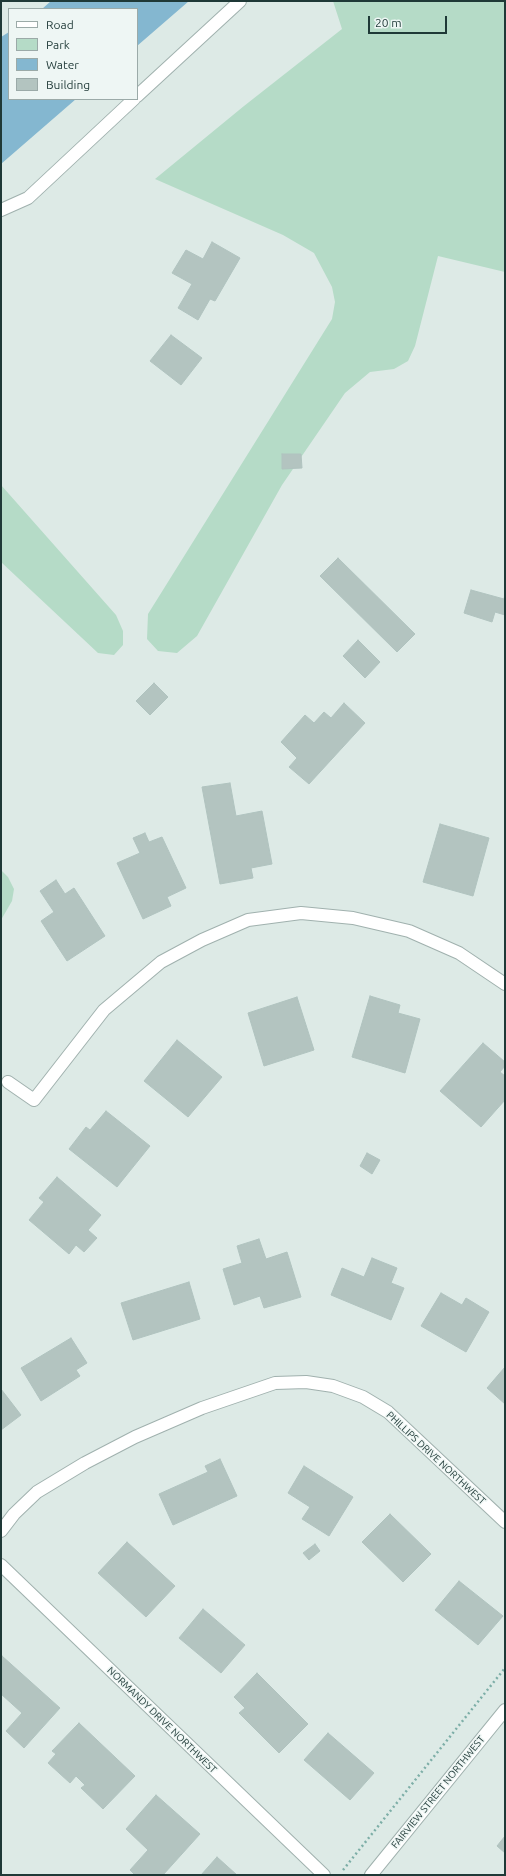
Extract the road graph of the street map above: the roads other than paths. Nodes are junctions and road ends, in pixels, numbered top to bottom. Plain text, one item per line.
1 (240, 1) edge
2 (138, 95) edge
3 (133, 100) edge
4 (1, 210) edge
5 (505, 984) edge
6 (8, 1082) dead end
7 (505, 1522) edge
8 (1, 1531) edge
9 (1, 1565) edge
10 (505, 1710) edge
11 (324, 1875) edge
12 (370, 1875) edge

1 - 2 street
3 - 4 street
5 - 6 street
7 - 8 street, PHILLIPS DRIVE NORTHWEST
9 - 11 street, NORMANDY DRIVE NORTHWEST
10 - 12 street, FAIRVIEW STREET NORTHWEST

